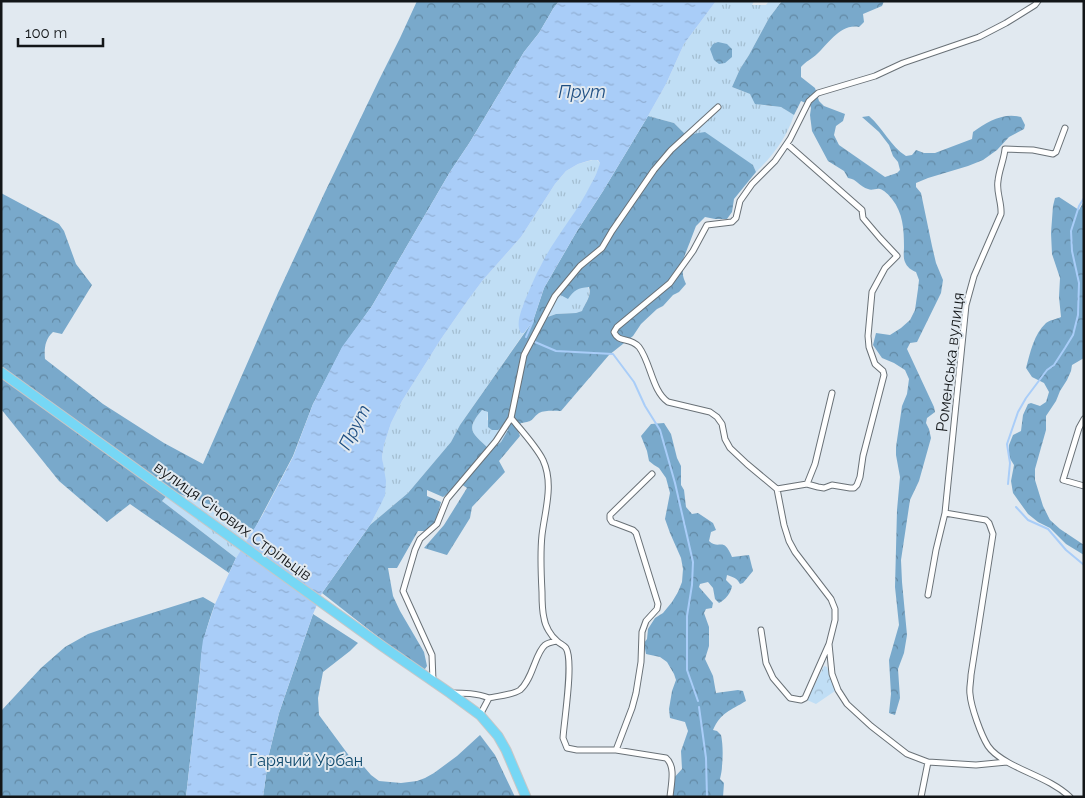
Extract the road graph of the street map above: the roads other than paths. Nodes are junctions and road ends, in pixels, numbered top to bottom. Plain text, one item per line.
1 (1038, 1) edge
2 (718, 107) dead end
3 (1065, 128) dead end
4 (787, 144) junction
5 (1, 372) edge
6 (832, 392) dead end
7 (511, 418) junction
8 (1084, 419) edge
9 (652, 474) dead end
10 (807, 484) junction
11 (1084, 486) edge
12 (777, 489) junction
13 (946, 513) junction
14 (928, 595) dead end
15 (761, 630) dead end
16 (557, 641) junction
17 (830, 644) junction
18 (433, 682) junction
19 (450, 693) junction
20 (489, 698) junction
21 (480, 715) junction
22 (616, 750) junction
23 (928, 762) junction
24 (1007, 762) junction
25 (526, 797) edge
26 (670, 797) edge
27 (921, 797) edge
28 (1070, 797) edge

1 - 4 street
2 - 7 street
3 - 13 street, Роменська вулиця
4 - 10 street
4 - 12 street
5 - 18 main road, вулиця Січових Стрільців
6 - 10 street
7 - 16 street
7 - 18 street
8 - 11 street
9 - 22 street
10 - 12 street
12 - 17 street
13 - 14 street, Роменська вулиця
13 - 24 street
15 - 17 street
16 - 20 street
16 - 22 street
17 - 23 street
18 - 19 main road, вулиця Січових Стрільців
19 - 20 street
19 - 21 main road, вулиця Січових Стрільців
20 - 21 street
21 - 25 main road, вулиця Січових Стрільців
22 - 26 street
23 - 24 street
23 - 27 street
24 - 28 street

